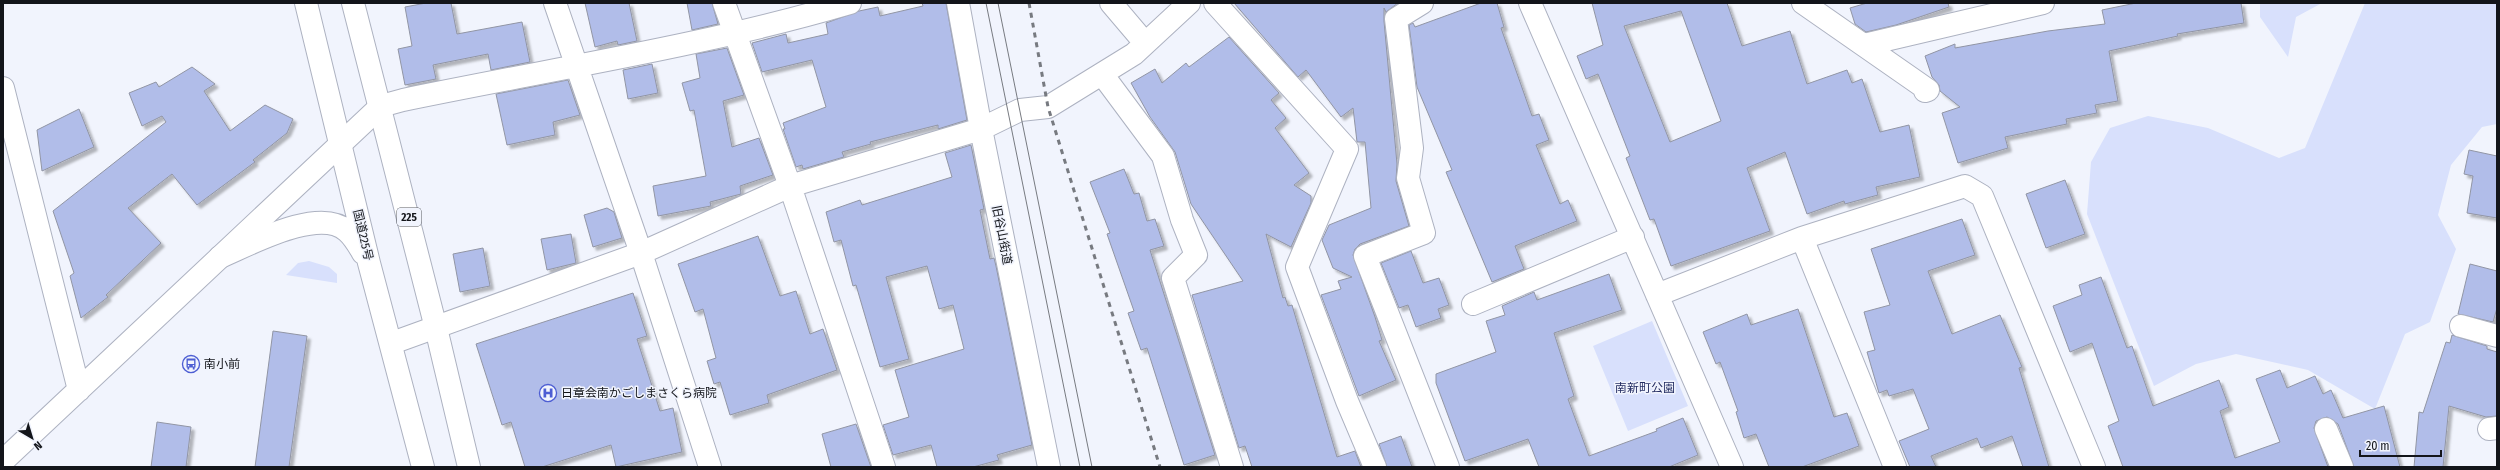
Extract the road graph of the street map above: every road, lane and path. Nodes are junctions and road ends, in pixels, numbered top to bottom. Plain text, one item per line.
1 (306, 3) edge
2 (353, 3) edge
3 (555, 3) edge
4 (724, 3) edge
5 (850, 3) edge
6 (958, 3) edge
7 (1111, 3) edge
8 (1189, 3) edge
9 (1215, 3) edge
10 (1422, 3) edge
11 (1530, 3) edge
12 (1803, 3) edge
13 (2043, 3) edge
14 (815, 8) edge
15 (734, 34) junction
16 (1146, 43) junction
17 (1864, 45) junction
18 (576, 64) junction
19 (1102, 74) junction
20 (3, 88) edge
21 (1925, 91) dead end
22 (381, 106) junction
23 (981, 128) junction
24 (341, 143) junction
25 (790, 186) junction
26 (1633, 237) junction
27 (1802, 238) junction
28 (641, 253) junction
29 (220, 257) junction
30 (370, 263) junction
31 (1657, 295) junction
32 (1473, 304) dead end
33 (2461, 326) dead end
34 (436, 328) junction
35 (2497, 336) edge
36 (392, 343) junction
37 (79, 390) junction
38 (2326, 429) dead end
39 (3, 461) edge
40 (423, 467) edge
41 (468, 467) edge
42 (710, 467) edge
43 (884, 467) edge
44 (1049, 467) edge
45 (1232, 467) edge
46 (1375, 467) edge
47 (1448, 467) edge
48 (1732, 467) edge
49 (1894, 467) edge
50 (2094, 467) edge
51 (2342, 467) edge

1 - 24 main road, 国道225号
2 - 22 main road, 225
3 - 18 main road
4 - 15 main road
5 - 14 main road
6 - 23 main road, 旧谷山街道
7 - 16 main road
8 - 16 main road
9 - 46 main road
10 - 47 main road
11 - 26 main road
12 - 17 main road
13 - 17 main road
14 - 15 main road
15 - 18 main road
15 - 25 main road
16 - 19 main road
17 - 21 main road
18 - 22 main road
18 - 28 main road
19 - 23 main road
19 - 45 main road
20 - 37 main road
22 - 24 main road
22 - 34 main road, 225
23 - 25 main road
23 - 44 main road, 旧谷山街道
24 - 29 main road
24 - 30 main road, 国道225号
25 - 28 main road
25 - 43 main road
26 - 31 main road
26 - 32 main road
27 - 31 main road
27 - 49 main road
27 - 50 main road
28 - 34 main road
28 - 42 main road
29 - 30 main road
29 - 37 main road
30 - 36 main road, 国道225号
31 - 48 main road
33 - 35 main road
34 - 36 main road
34 - 41 main road, 225
36 - 40 main road, 国道225号
37 - 39 main road
38 - 51 main road

